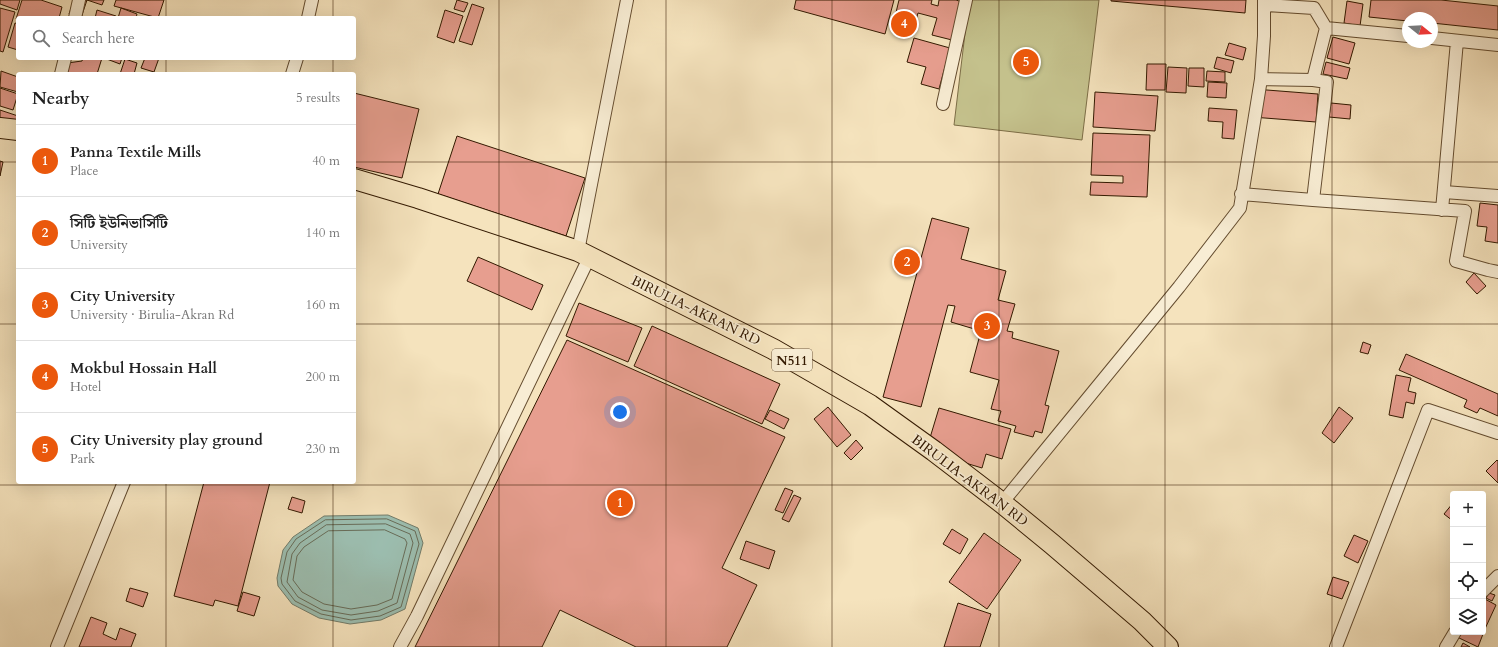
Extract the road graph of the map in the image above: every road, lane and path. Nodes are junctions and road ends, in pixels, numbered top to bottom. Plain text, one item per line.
1 (79, 0) edge
2 (312, 0) edge
3 (627, 0) edge
4 (966, 0) edge
5 (1264, 2) edge
6 (75, 16) edge
7 (308, 16) edge
8 (1326, 28) junction
9 (1402, 35) edge
10 (1438, 39) edge
11 (1457, 41) junction
12 (1498, 45) edge
13 (64, 60) edge
14 (296, 60) edge
15 (62, 72) edge
16 (293, 72) edge
17 (1261, 79) junction
18 (1313, 80) junction
19 (943, 104) dead end
20 (0, 128) edge
21 (16, 130) edge
22 (356, 180) edge
23 (1444, 192) junction
24 (1241, 194) junction
25 (1498, 196) edge
26 (1313, 200) junction
27 (1442, 210) junction
28 (584, 255) junction
29 (1498, 272) edge
30 (1498, 433) edge
31 (123, 484) edge
32 (1002, 503) junction
33 (1498, 576) edge
34 (1486, 588) edge
35 (1453, 635) edge
36 (57, 647) edge
37 (400, 647) edge
38 (1168, 647) edge
39 (1336, 647) edge
40 (1446, 647) edge

1 - 6 street
2 - 7 street
3 - 28 street
4 - 19 street
5 - 8 street
5 - 17 street
8 - 9 street
8 - 18 street
10 - 11 street
11 - 12 street
11 - 23 street
13 - 15 street
14 - 16 street
17 - 18 street
17 - 24 street
18 - 26 street
20 - 21 highway
22 - 28 highway, BIRULIA-AKRAN RD / N511
23 - 25 street
23 - 27 street
24 - 26 street
24 - 32 street
26 - 27 street
27 - 29 street
28 - 32 highway, BIRULIA-AKRAN RD / N511
28 - 37 street
30 - 39 street
31 - 36 street
32 - 38 highway, BIRULIA-AKRAN RD / N511
33 - 34 street
35 - 40 street

